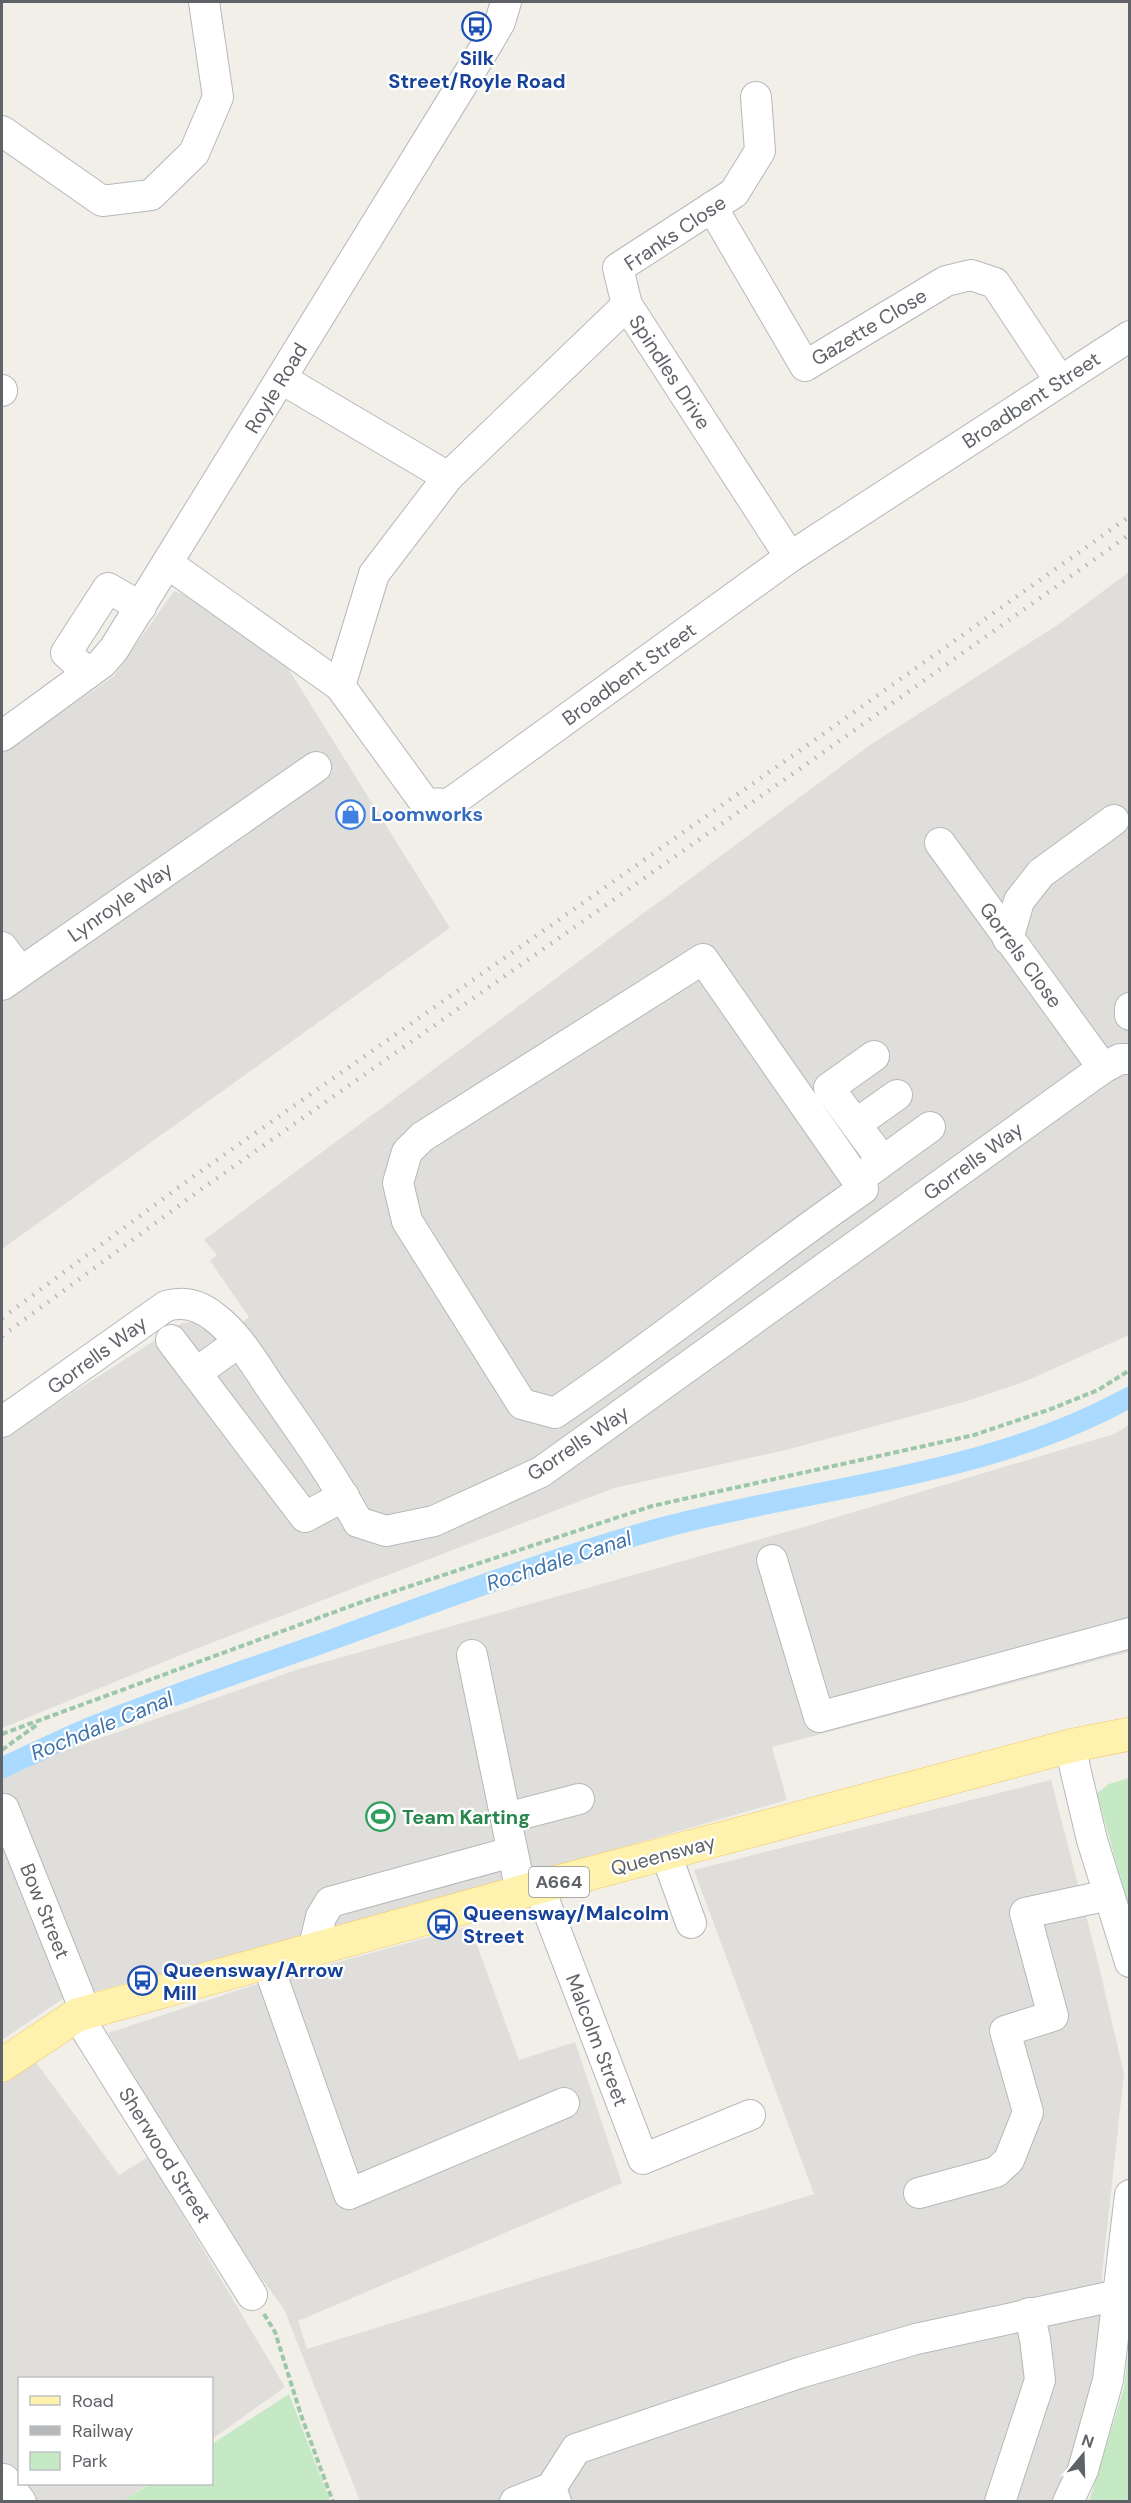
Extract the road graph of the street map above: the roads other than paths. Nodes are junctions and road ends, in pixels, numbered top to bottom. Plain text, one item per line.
1 (204, 2) edge
2 (506, 2) edge
3 (756, 97) dead end
4 (2, 131) edge
5 (712, 207) junction
6 (627, 305) junction
7 (1130, 336) edge
8 (282, 379) junction
9 (1060, 381) junction
10 (448, 477) junction
11 (789, 557) junction
12 (167, 563) junction
13 (340, 686) junction
14 (2, 736) edge
15 (316, 767) dead end
16 (1114, 820) dead end
17 (940, 843) dead end
18 (1008, 939) junction
19 (2, 947) edge
20 (11, 978) edge
21 (1130, 1008) edge
22 (1130, 1015) edge
23 (874, 1056) dead end
24 (1116, 1063) edge
25 (897, 1095) dead end
26 (856, 1124) junction
27 (930, 1127) dead end
28 (882, 1160) junction
29 (860, 1184) junction
30 (886, 1223) junction
31 (171, 1340) dead end
32 (239, 1342) junction
33 (196, 1373) junction
34 (2, 1422) edge
35 (301, 1431) junction
36 (261, 1459) junction
37 (344, 1496) junction
38 (772, 1560) dead end
39 (1130, 1633) edge
40 (472, 1655) dead end
41 (1130, 1734) edge
42 (1074, 1745) junction
43 (579, 1798) dead end
44 (4, 1809) dead end
45 (506, 1818) junction
46 (512, 1852) junction
47 (666, 1854) junction
48 (530, 1890) junction
49 (1109, 1895) junction
50 (691, 1923) dead end
51 (313, 1950) junction
52 (267, 1962) junction
53 (1130, 1962) edge
54 (82, 2014) junction
55 (2, 2062) edge
56 (564, 2103) dead end
57 (750, 2115) dead end
58 (919, 2193) dead end
59 (1130, 2196) edge
60 (252, 2295) road end
61 (1118, 2295) junction
62 (1029, 2313) junction
63 (2, 2480) edge
64 (554, 2495) edge
65 (21, 2502) edge
66 (515, 2502) edge
67 (1000, 2502) edge
68 (1068, 2502) edge

1 - 4 street
2 - 8 street, Royle Road
3 - 5 street, Franks Close
5 - 6 street, Franks Close
5 - 9 street, Gazette Close
6 - 10 street, Spindles Drive
6 - 11 street, Spindles Drive
7 - 9 street, Broadbent Street
8 - 10 street
8 - 12 street, Royle Road
9 - 11 street, Broadbent Street
10 - 13 street, Spindles Drive
11 - 13 street, Broadbent Street
12 - 13 street, Broadbent Street
12 - 14 street, Royle Road
15 - 20 street, Lynroyle Way
16 - 18 street
17 - 18 street, Gorrels Close
18 - 24 street, Gorrels Close
19 - 20 street, Lynroyle Way
21 - 22 street
23 - 26 street
24 - 30 street, Gorrells Way
25 - 26 street
26 - 28 street
27 - 28 street
28 - 29 street
29 - 29 street
29 - 30 street
30 - 37 street, Gorrells Way
31 - 33 street
32 - 33 street
32 - 34 street, Gorrells Way
32 - 35 street, Gorrells Way
33 - 36 street
35 - 36 street
35 - 37 street, Gorrells Way
36 - 37 street
38 - 39 street
40 - 45 street, Malcolm Street
41 - 42 main road, Queensway / A664
42 - 47 main road, Queensway / A664
42 - 49 street
43 - 45 street
44 - 54 street, Bow Street
45 - 46 street, Malcolm Street
46 - 48 street, Malcolm Street
46 - 51 street
47 - 48 main road, Queensway / A664
47 - 50 street
48 - 51 main road, Queensway / A664
48 - 57 street, Malcolm Street
49 - 53 street
49 - 58 street
51 - 52 main road, Queensway / A664
52 - 54 main road, Queensway / A664
52 - 56 street
54 - 55 main road, Queensway / A664
54 - 60 street, Sherwood Street
59 - 61 street
61 - 62 street
61 - 68 street
62 - 64 street
62 - 67 street
63 - 65 street
64 - 66 street

